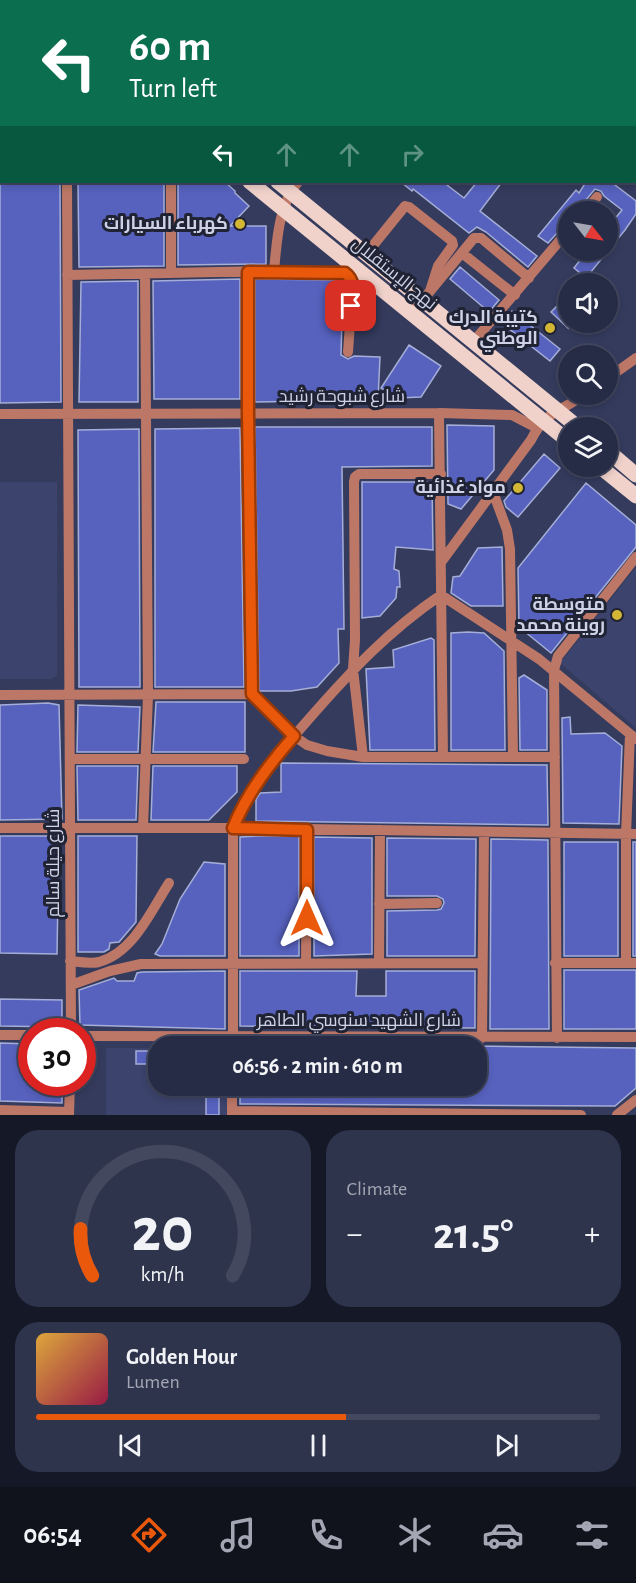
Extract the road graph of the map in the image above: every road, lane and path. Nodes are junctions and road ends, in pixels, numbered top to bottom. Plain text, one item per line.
1 (67, 183) edge
2 (171, 183) edge
3 (258, 183) edge
4 (282, 186) edge
5 (597, 197) dead end
6 (594, 201) edge
7 (284, 209) junction
8 (558, 243) edge
9 (368, 253) junction
10 (462, 253) junction
11 (274, 271) junction
12 (248, 272) junction
13 (171, 273) junction
14 (145, 274) junction
15 (67, 275) junction
16 (529, 278) junction
17 (427, 295) junction
18 (515, 295) junction
19 (412, 313) junction
20 (474, 341) junction
21 (348, 352) dead end
22 (636, 358) edge
23 (618, 371) edge
24 (564, 405) edge
25 (557, 409) junction
26 (439, 413) junction
27 (0, 414) edge
28 (67, 414) junction
29 (146, 414) junction
30 (248, 414) junction
31 (566, 417) edge
32 (541, 424) junction
33 (558, 435) edge
34 (618, 460) edge
35 (441, 474) junction
36 (636, 475) edge
37 (613, 477) edge
38 (493, 492) junction
39 (636, 496) edge
40 (636, 557) edge
41 (442, 562) junction
42 (441, 595) junction
43 (512, 640) junction
44 (353, 669) junction
45 (554, 670) junction
46 (252, 694) junction
47 (0, 695) edge
48 (71, 695) junction
49 (147, 695) junction
50 (294, 736) junction
51 (633, 736) edge
52 (363, 757) junction
53 (443, 757) junction
54 (513, 757) junction
55 (555, 757) junction
56 (70, 759) junction
57 (145, 759) junction
58 (244, 759) dead end
59 (0, 828) edge
60 (70, 828) junction
61 (143, 828) junction
62 (233, 828) junction
63 (307, 830) junction
64 (380, 830) junction
65 (484, 832) junction
66 (556, 833) junction
67 (631, 834) edge
68 (169, 883) dead end
69 (437, 903) dead end
70 (379, 904) junction
71 (232, 962) junction
72 (306, 963) junction
73 (379, 963) junction
74 (482, 963) junction
75 (555, 963) junction
76 (631, 963) edge
77 (70, 964) junction
78 (71, 984) junction
79 (71, 1018) edge
80 (0, 1035) edge
81 (18, 1035) edge
82 (233, 1036) edge
83 (482, 1036) edge
84 (96, 1037) edge
85 (636, 1037) edge
86 (487, 1038) edge
87 (557, 1038) junction
88 (148, 1039) edge
89 (70, 1096) edge
90 (232, 1096) edge
91 (636, 1100) edge
92 (0, 1110) edge
93 (69, 1113) edge
94 (232, 1113) edge
95 (304, 1113) edge
96 (500, 1114) edge
97 (581, 1115) edge
98 (617, 1115) edge

1 - 15 street, شارع حيلة سالم
2 - 13 street
3 - 4 main road, نهج الإستقلال
4 - 7 main road, نهج الإستقلال
4 - 7 street
4 - 9 main road, نهج الإستقلال
5 - 6 street
7 - 11 street
7 - 19 main road, نهج الإستقلال
8 - 16 street
9 - 17 main road, نهج الإستقلال
9 - 17 street
10 - 16 street
10 - 17 street
10 - 18 street
11 - 12 street
11 - 21 street
12 - 13 street
12 - 30 street
13 - 14 street
14 - 15 street
14 - 29 street
15 - 28 street, شارع حيلة سالم
16 - 18 street
17 - 19 street
17 - 20 main road, نهج الإستقلال
18 - 20 street
19 - 32 main road, نهج الإستقلال
20 - 25 main road, نهج الإستقلال
22 - 23 street
24 - 25 street
25 - 31 main road, نهج الإستقلال
25 - 32 street
26 - 30 street, شارع شبوحة رشيد
26 - 32 street, شارع شبوحة رشيد
26 - 35 street
27 - 28 street, شارع شبوحة رشيد
28 - 29 street, شارع شبوحة رشيد
28 - 48 street, شارع حيلة سالم
29 - 30 street, شارع شبوحة رشيد
29 - 49 street
30 - 46 street
32 - 33 main road, نهج الإستقلال
32 - 38 street
34 - 36 main road
35 - 41 street
35 - 44 street
37 - 39 main road
38 - 41 street
38 - 43 street
40 - 45 street
41 - 42 street
42 - 43 street
42 - 44 street
42 - 53 street
43 - 45 street
43 - 54 street
44 - 50 street
44 - 52 street
45 - 51 street
45 - 55 street
46 - 49 street
46 - 50 street
47 - 48 street
48 - 49 street
48 - 56 street, شارع حيلة سالم
49 - 57 street
50 - 52 street
50 - 62 street
51 - 67 street
52 - 53 street
53 - 54 street
54 - 55 street
55 - 66 street
56 - 57 street
56 - 60 street, شارع حيلة سالم
57 - 58 street
57 - 61 street
59 - 60 street
60 - 61 street
60 - 77 street, شارع حيلة سالم
61 - 62 street
62 - 63 street
62 - 71 street
63 - 64 street
63 - 72 street
64 - 65 street
64 - 70 street
65 - 66 street
65 - 74 street
66 - 67 street
66 - 75 street
67 - 76 street
68 - 77 street
69 - 70 street
70 - 73 street
71 - 72 street
71 - 78 street
71 - 82 street
72 - 73 street
73 - 74 street
74 - 83 street
75 - 76 street
75 - 87 street
77 - 78 street, شارع حيلة سالم
78 - 79 street, شارع حيلة سالم
80 - 81 street
84 - 88 street, شارع الشهيد سنوسي الطاهر
85 - 87 street, شارع الشهيد سنوسي الطاهر
86 - 87 street, شارع الشهيد سنوسي الطاهر
89 - 93 street
90 - 94 street
91 - 98 street
92 - 93 street
94 - 95 street
95 - 96 street
96 - 97 street

